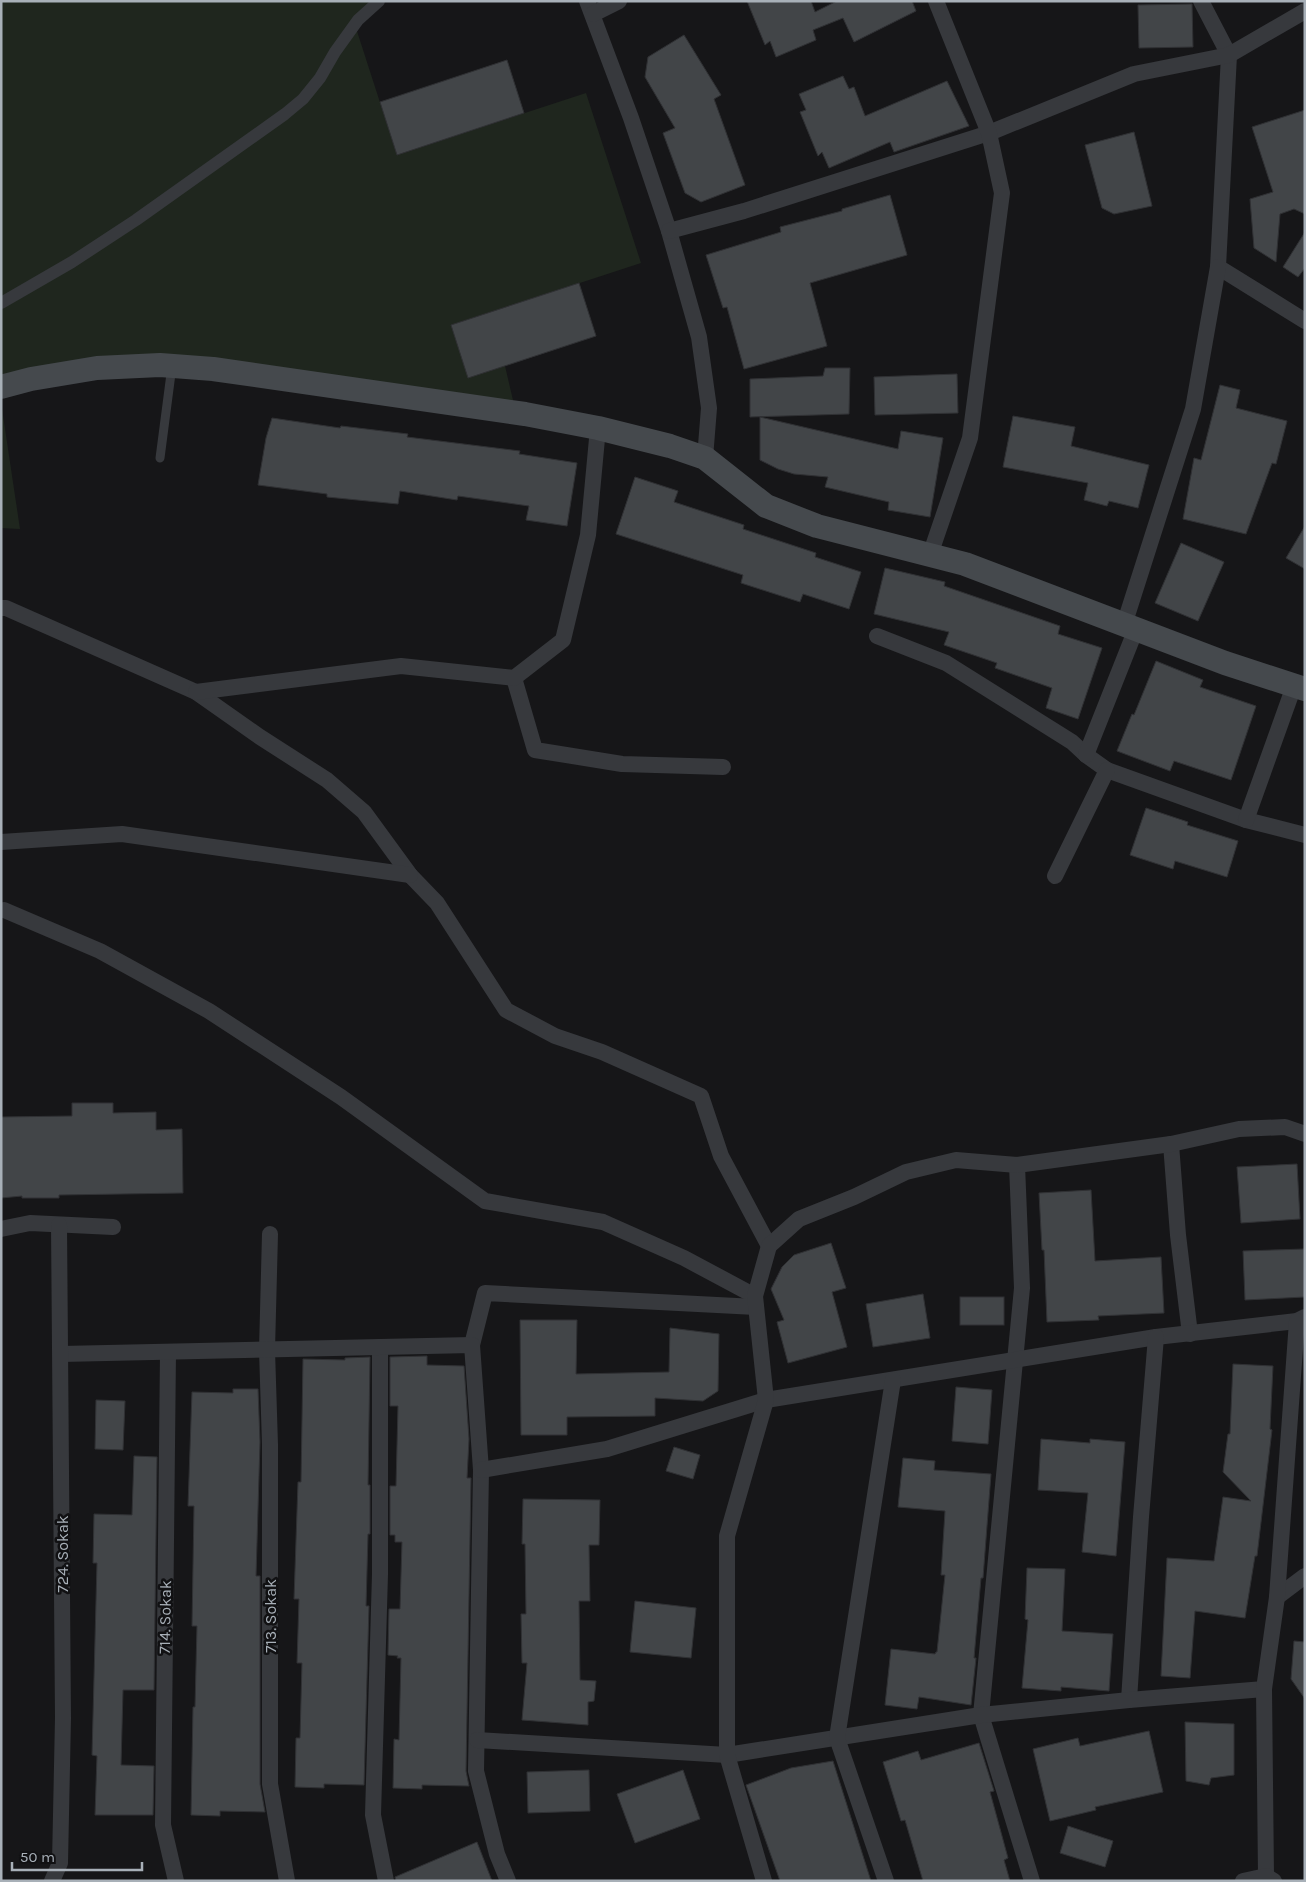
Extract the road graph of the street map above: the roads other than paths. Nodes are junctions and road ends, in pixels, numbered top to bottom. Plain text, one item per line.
1 (379, 1) edge
2 (619, 1) edge
3 (936, 1) edge
4 (1201, 1) edge
5 (590, 8) edge
6 (1305, 11) edge
7 (1230, 55) junction
8 (989, 133) junction
9 (669, 231) junction
10 (1218, 267) junction
11 (1, 303) edge
12 (1305, 321) edge
13 (172, 366) junction
14 (1, 386) edge
15 (598, 428) junction
16 (160, 458) dead end
17 (705, 458) junction
18 (930, 555) junction
19 (1, 608) edge
20 (1130, 627) junction
21 (877, 636) dead end
22 (514, 678) junction
23 (1300, 687) edge
24 (196, 692) junction
25 (1086, 755) junction
26 (723, 767) dead end
27 (1108, 770) junction
28 (1246, 820) junction
29 (1305, 835) edge
30 (1, 842) edge
31 (410, 875) junction
32 (1055, 876) dead end
33 (4, 910) dead end
34 (1305, 1134) edge
35 (1170, 1144) junction
36 (1017, 1165) junction
37 (59, 1224) junction
38 (113, 1227) dead end
39 (1, 1229) edge
40 (270, 1234) dead end
41 (768, 1246) junction
42 (756, 1301) junction
43 (1301, 1319) edge
44 (1190, 1334) junction
45 (1156, 1338) junction
46 (472, 1345) junction
47 (380, 1347) junction
48 (266, 1350) junction
49 (168, 1352) junction
50 (61, 1354) junction
51 (1014, 1361) junction
52 (893, 1380) junction
53 (766, 1400) junction
54 (481, 1470) junction
55 (1305, 1576) edge
56 (1277, 1597) junction
57 (1264, 1689) junction
58 (1129, 1700) junction
59 (981, 1715) junction
60 (837, 1738) junction
61 (476, 1740) junction
62 (727, 1755) junction
63 (60, 1862) junction
64 (1270, 1878) edge
65 (52, 1881) edge
66 (66, 1881) edge
67 (176, 1881) edge
68 (287, 1881) edge
69 (386, 1881) edge
70 (508, 1881) edge
71 (764, 1881) edge
72 (886, 1881) edge
73 (1032, 1881) edge
74 (1243, 1881) edge

1 - 11 street
2 - 5 street
3 - 8 street
4 - 7 street
5 - 9 street
6 - 7 street
7 - 8 street
7 - 10 street
8 - 9 street
8 - 18 street
9 - 17 street
10 - 12 street
10 - 20 street
13 - 14 main road
13 - 15 main road
13 - 16 lane
15 - 17 main road
15 - 22 street
17 - 18 main road
18 - 20 main road
19 - 24 street
20 - 23 main road
20 - 25 street
21 - 25 street
22 - 24 street
22 - 26 street
23 - 28 street
24 - 31 street
25 - 27 street
27 - 28 street
27 - 32 street
28 - 29 street
30 - 31 street
31 - 41 street
33 - 42 street
34 - 35 street
35 - 36 street
35 - 44 street
36 - 41 street
36 - 51 street
37 - 38 street
37 - 39 street
37 - 50 street, 724. Sokak
40 - 48 street, 713. Sokak
41 - 42 street
42 - 46 street
42 - 53 street
43 - 44 street
43 - 56 street
44 - 45 street
45 - 51 street
45 - 58 street
46 - 47 street
46 - 54 street
47 - 48 street
47 - 69 street
48 - 49 street
48 - 68 street, 713. Sokak
49 - 50 street
49 - 67 street, 714. Sokak
50 - 63 street, 724. Sokak
51 - 52 street
51 - 59 street
52 - 53 street
52 - 60 street
53 - 54 street
53 - 62 street
54 - 61 street
55 - 56 street
56 - 57 street
57 - 58 street
57 - 64 street
58 - 59 street
59 - 60 street
59 - 73 street
60 - 62 street
60 - 72 street
61 - 62 street
61 - 70 street
62 - 71 street
63 - 65 street, 724. Sokak
63 - 66 street
64 - 74 street

